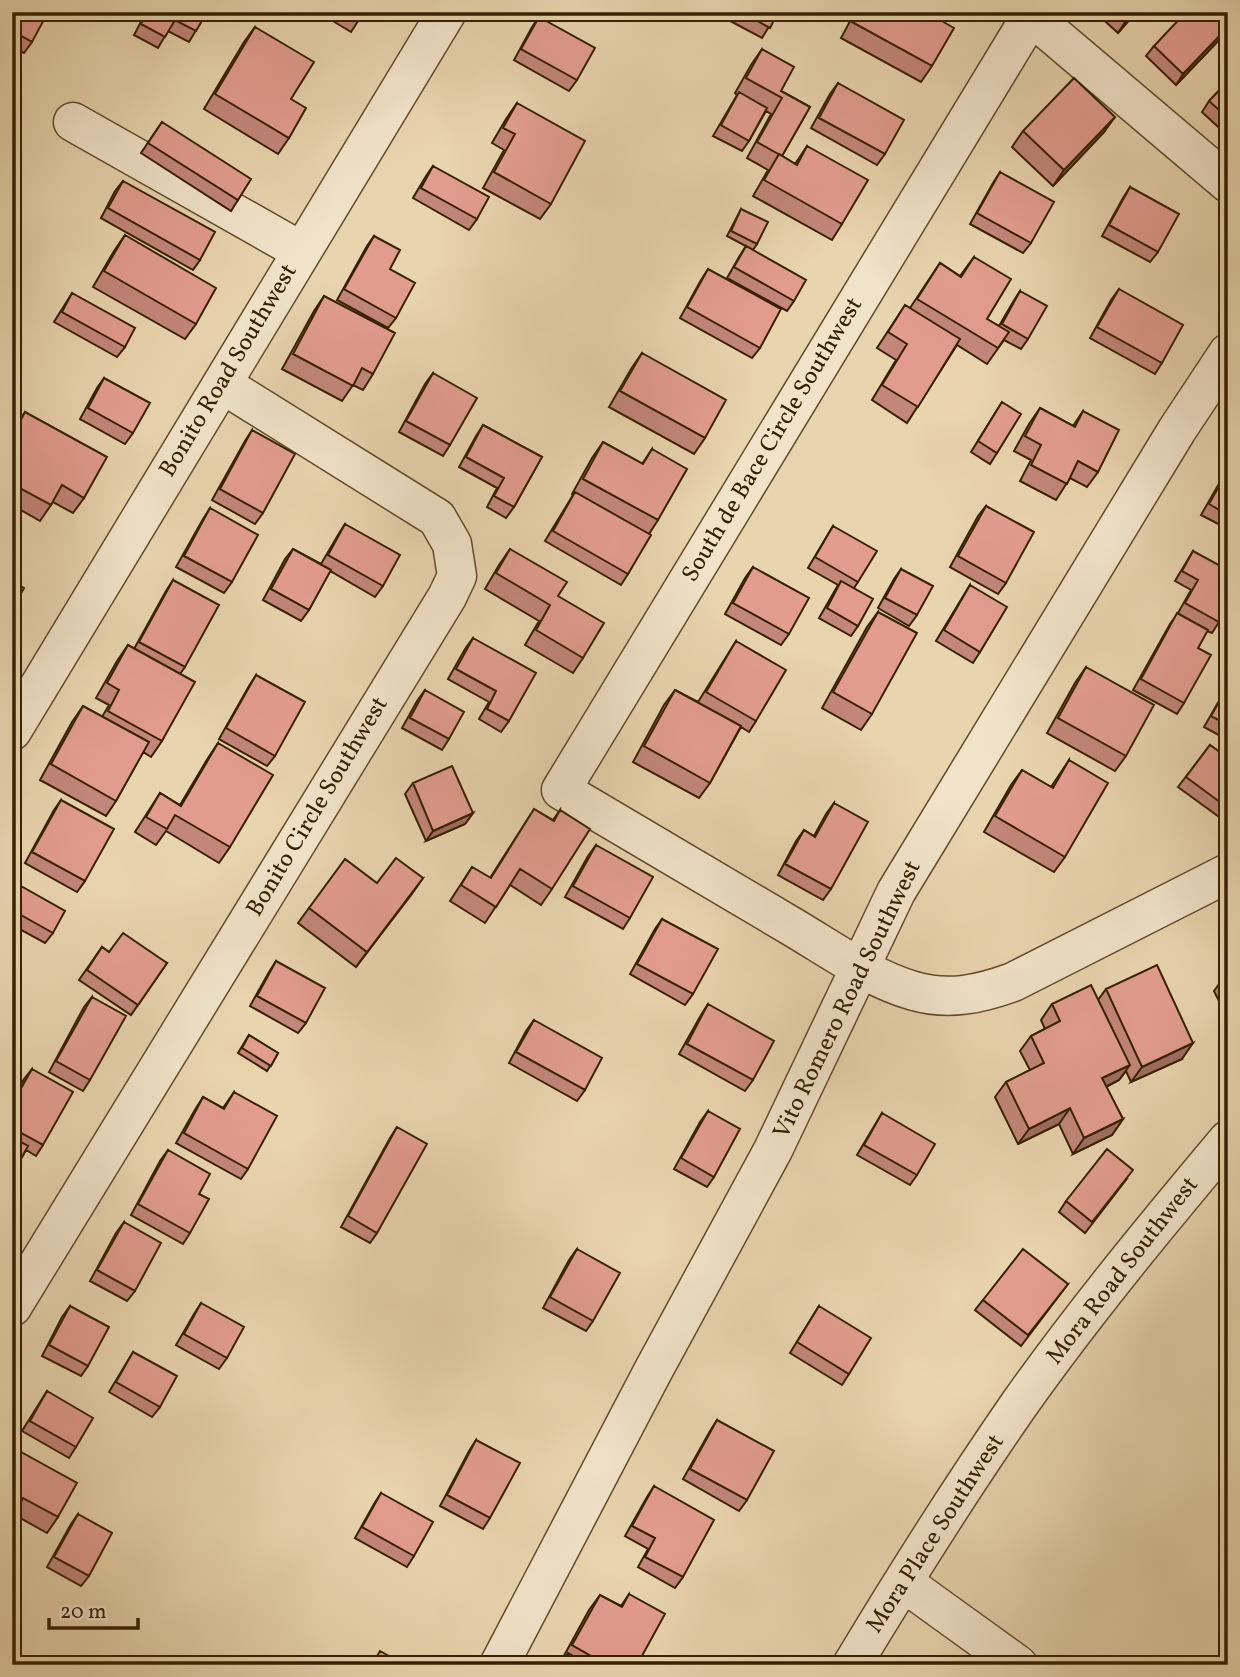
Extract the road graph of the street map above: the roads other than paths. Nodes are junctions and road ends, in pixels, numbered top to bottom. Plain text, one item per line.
1 (447, 12) edge
2 (73, 122) dead end
3 (1228, 183) edge
4 (301, 251) junction
5 (1228, 354) edge
6 (222, 384) junction
7 (12, 731) edge
8 (1228, 873) edge
9 (859, 966) junction
10 (1228, 1140) edge
11 (12, 1307) edge
12 (1020, 1404) joint
13 (903, 1582) junction
14 (499, 1665) edge
15 (852, 1665) edge
16 (1018, 1665) edge

1 - 4 street, Bonito Road Southwest
2 - 4 street
3 - 9 street, South de Bace Circle Southwest
4 - 6 street, Bonito Road Southwest
5 - 9 street, Vito Romero Road Southwest
6 - 7 street, Bonito Road Southwest
6 - 11 street, Bonito Circle Southwest
8 - 9 street
9 - 14 street, Vito Romero Road Southwest
10 - 12 street, Mora Road Southwest
12 - 13 street, Mora Place Southwest
13 - 15 street, Mora Place Southwest
13 - 16 street

